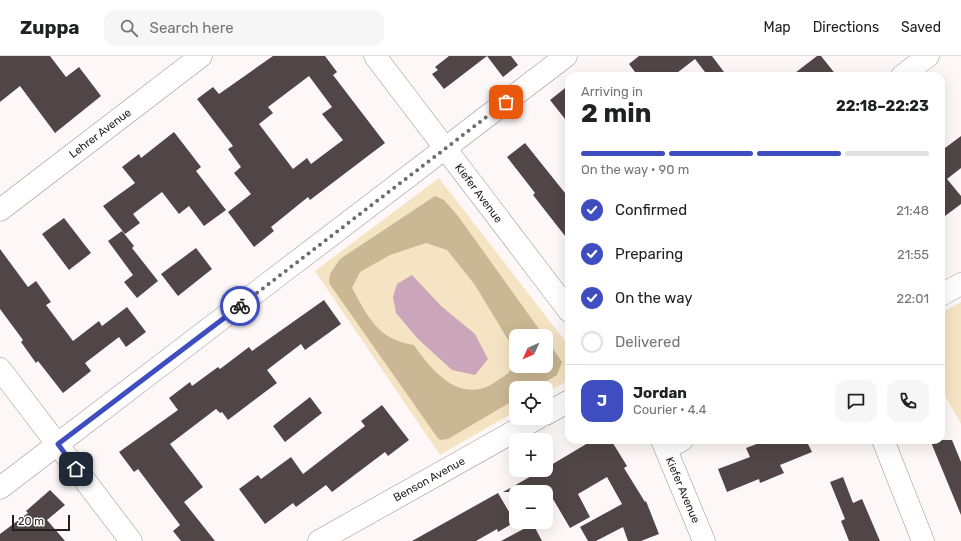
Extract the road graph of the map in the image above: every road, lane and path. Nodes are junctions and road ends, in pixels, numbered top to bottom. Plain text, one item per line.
1 (201, 56) edge
2 (375, 56) edge
3 (566, 56) edge
4 (928, 56) edge
5 (907, 72) edge
6 (445, 148) junction
7 (0, 210) edge
8 (961, 284) edge
9 (945, 293) edge
10 (565, 306) edge
11 (0, 369) edge
12 (565, 403) edge
13 (553, 410) edge
14 (526, 425) edge
15 (58, 444) junction
16 (670, 444) edge
17 (885, 444) edge
18 (0, 488) edge
19 (131, 541) edge
20 (319, 541) edge
21 (704, 541) edge
22 (923, 541) edge

1 - 7 street, Lehrer Avenue
2 - 6 street, Kiefer Avenue
3 - 6 street
4 - 5 street
6 - 10 street, Kiefer Avenue
6 - 15 street
8 - 9 street
11 - 15 street
12 - 13 street
14 - 20 street, Benson Avenue
15 - 18 street
15 - 19 street
16 - 21 street, Kiefer Avenue
17 - 22 street

